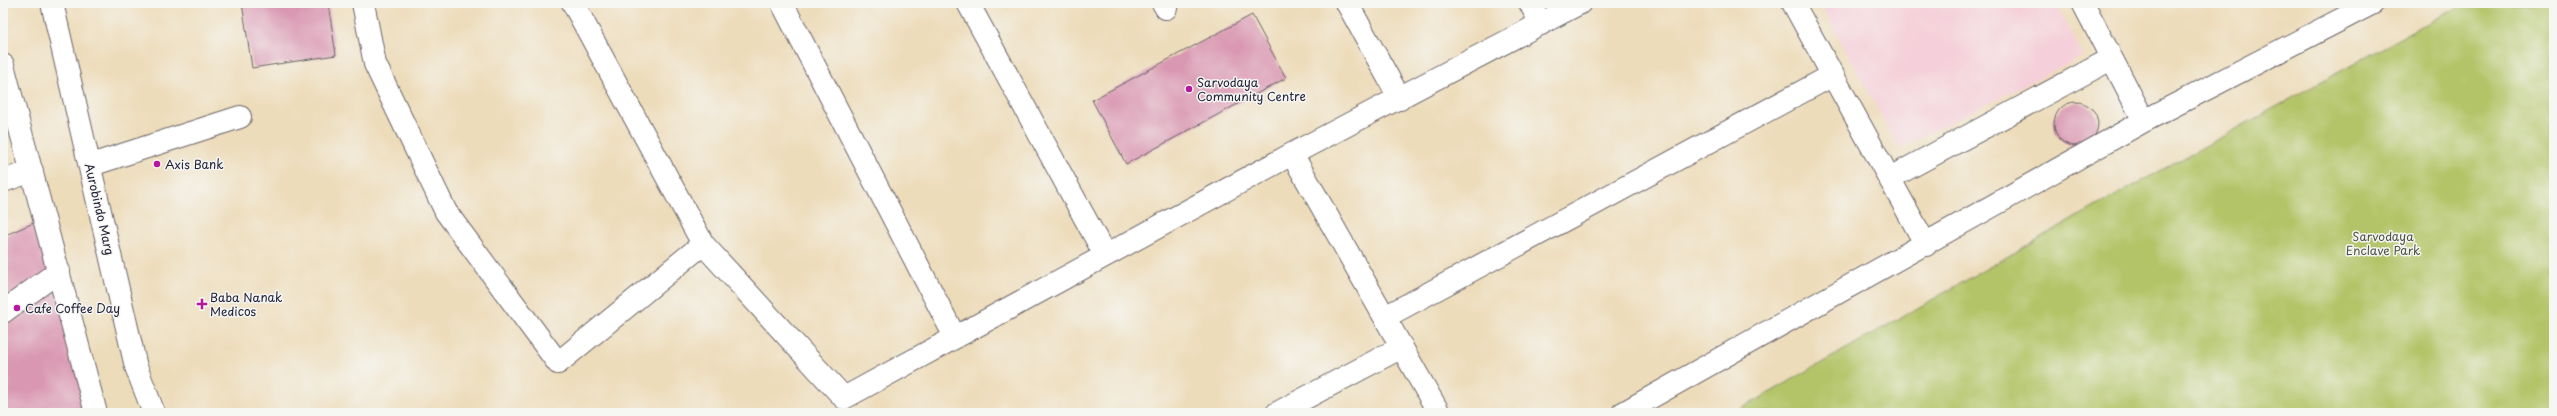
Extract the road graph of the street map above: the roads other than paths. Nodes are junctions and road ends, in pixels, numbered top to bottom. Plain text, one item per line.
1 (52, 3) edge
2 (362, 3) edge
3 (573, 3) edge
4 (782, 3) edge
5 (968, 3) edge
6 (1347, 3) edge
7 (1530, 3) edge
8 (1580, 3) edge
9 (1793, 3) edge
10 (2083, 3) edge
11 (2374, 3) edge
12 (1541, 24) junction
13 (2112, 59) junction
14 (3, 64) edge
15 (1833, 75) junction
16 (1400, 98) junction
17 (240, 117) dead end
18 (2144, 121) junction
19 (1292, 154) junction
20 (91, 165) junction
21 (32, 171) junction
22 (1890, 178) junction
23 (3, 182) edge
24 (703, 244) junction
25 (1926, 245) junction
26 (1105, 255) junction
27 (59, 271) junction
28 (3, 312) edge
29 (1385, 318) junction
30 (955, 338) junction
31 (1402, 347) junction
32 (96, 413) edge
33 (154, 413) edge
34 (1277, 413) edge
35 (1439, 413) edge
36 (1623, 413) edge

1 - 20 main road, Aurobindo Marg
2 - 24 main road
3 - 24 main road
4 - 30 main road
5 - 26 main road
6 - 16 main road
7 - 12 main road
8 - 12 main road
9 - 15 main road
10 - 13 main road
11 - 18 main road
12 - 16 main road
13 - 18 main road
13 - 22 main road
14 - 21 main road
15 - 22 main road
15 - 29 main road
16 - 19 main road
17 - 20 main road
18 - 25 main road
19 - 26 main road
19 - 29 main road
20 - 33 main road, Aurobindo Marg
21 - 23 main road
21 - 27 main road
22 - 25 main road
24 - 30 main road
25 - 36 main road
26 - 30 main road
27 - 28 main road
27 - 32 main road
29 - 31 main road
31 - 34 main road
31 - 35 main road

